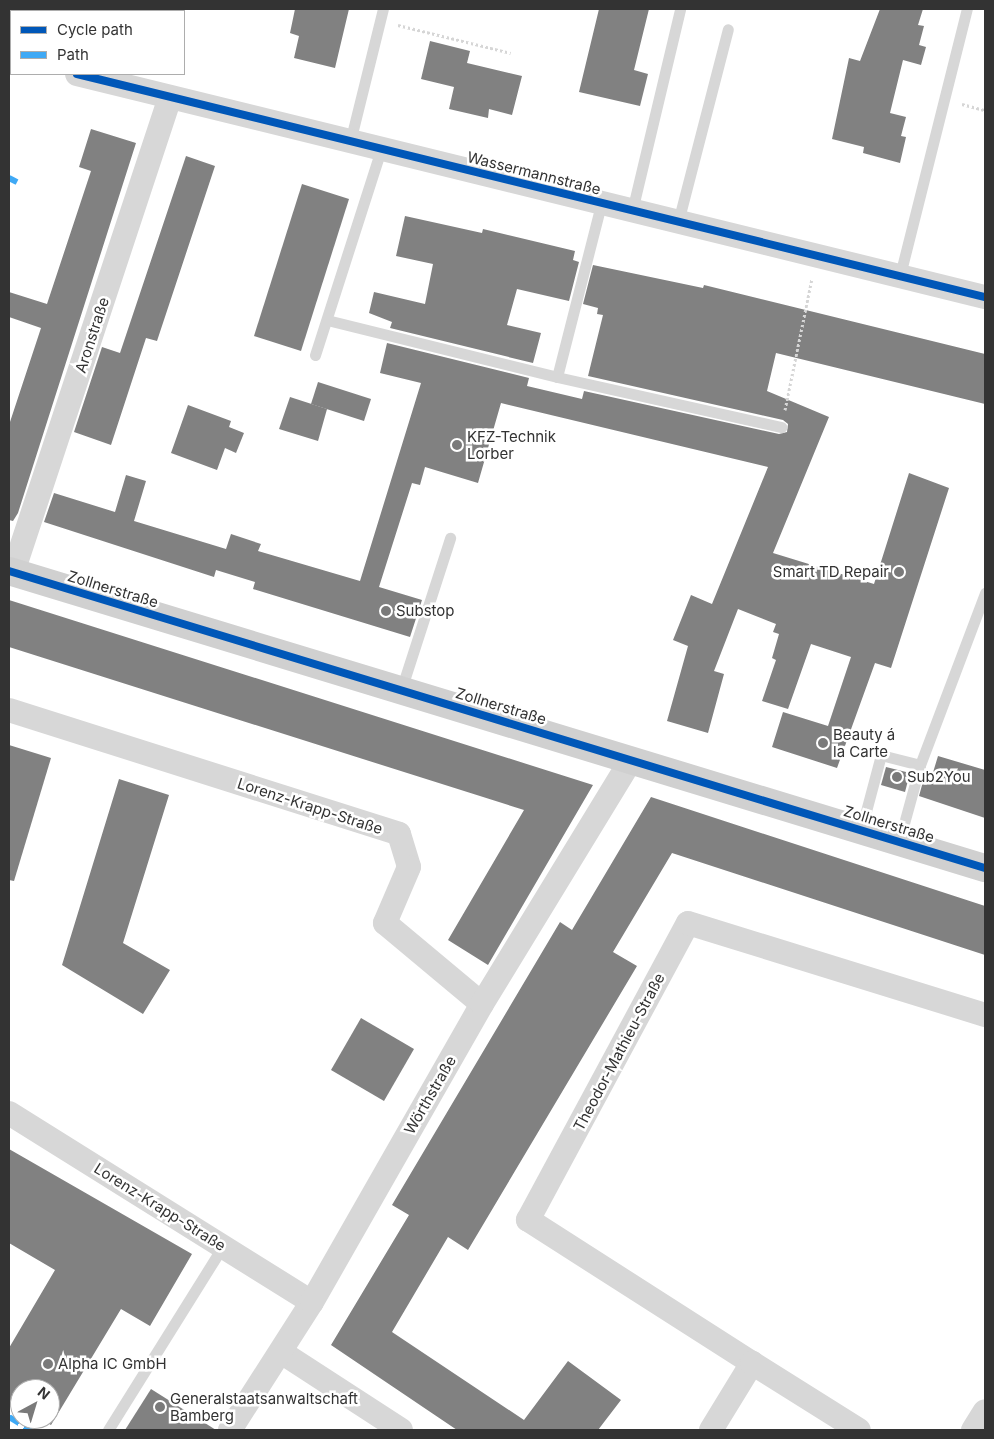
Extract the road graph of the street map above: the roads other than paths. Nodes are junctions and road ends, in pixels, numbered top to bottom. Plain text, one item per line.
1 (680, 9) edge
2 (967, 9) edge
3 (381, 15) edge
4 (728, 29) dead end
5 (81, 75) edge
6 (170, 98) junction
7 (350, 142) junction
8 (381, 150) junction
9 (601, 204) junction
10 (632, 211) junction
11 (678, 222) junction
12 (900, 275) junction
13 (985, 297) edge
14 (326, 320) junction
15 (315, 355) dead end
16 (556, 377) junction
17 (781, 427) road end
18 (450, 538) dead end
19 (11, 572) edge
20 (985, 593) edge
21 (401, 690) junction
22 (9, 710) edge
23 (631, 760) junction
24 (920, 765) junction
25 (861, 830) junction
26 (899, 842) junction
27 (985, 868) edge
28 (482, 1004) junction
29 (985, 1015) edge
30 (9, 1113) edge
31 (222, 1246) junction
32 (312, 1302) junction
33 (281, 1352) junction
34 (752, 1363) junction
35 (985, 1411) edge
36 (108, 1430) edge
37 (230, 1430) edge
38 (401, 1430) edge
39 (711, 1430) edge
40 (859, 1430) edge
41 (973, 1430) edge

1 - 10 lane
2 - 12 lane
3 - 7 lane
4 - 11 lane
5 - 6 street, Wassermannstraße
6 - 7 street, Wassermannstraße
6 - 19 street, Aronstraße
7 - 8 street, Wassermannstraße
8 - 9 street, Wassermannstraße
8 - 14 lane
9 - 10 street, Wassermannstraße
9 - 16 lane
10 - 11 street, Wassermannstraße
11 - 12 street, Wassermannstraße
12 - 13 street, Wassermannstraße
14 - 15 lane
14 - 16 lane
16 - 17 lane
18 - 21 lane
19 - 21 street, Zollnerstraße
20 - 24 lane
21 - 23 street, Zollnerstraße
22 - 28 street, Lorenz-Krapp-Straße
23 - 25 street, Zollnerstraße
23 - 28 street, Wörthstraße
24 - 25 lane
24 - 26 lane
25 - 26 street, Zollnerstraße
26 - 27 street, Zollnerstraße
28 - 32 street, Wörthstraße
29 - 34 street, Theodor-Mathieu-Straße
30 - 31 street, Lorenz-Krapp-Straße
31 - 32 street, Lorenz-Krapp-Straße
31 - 36 lane
32 - 33 street, Wörthstraße
33 - 37 street, Wörthstraße
33 - 38 street
34 - 39 street
34 - 40 street
35 - 41 street

